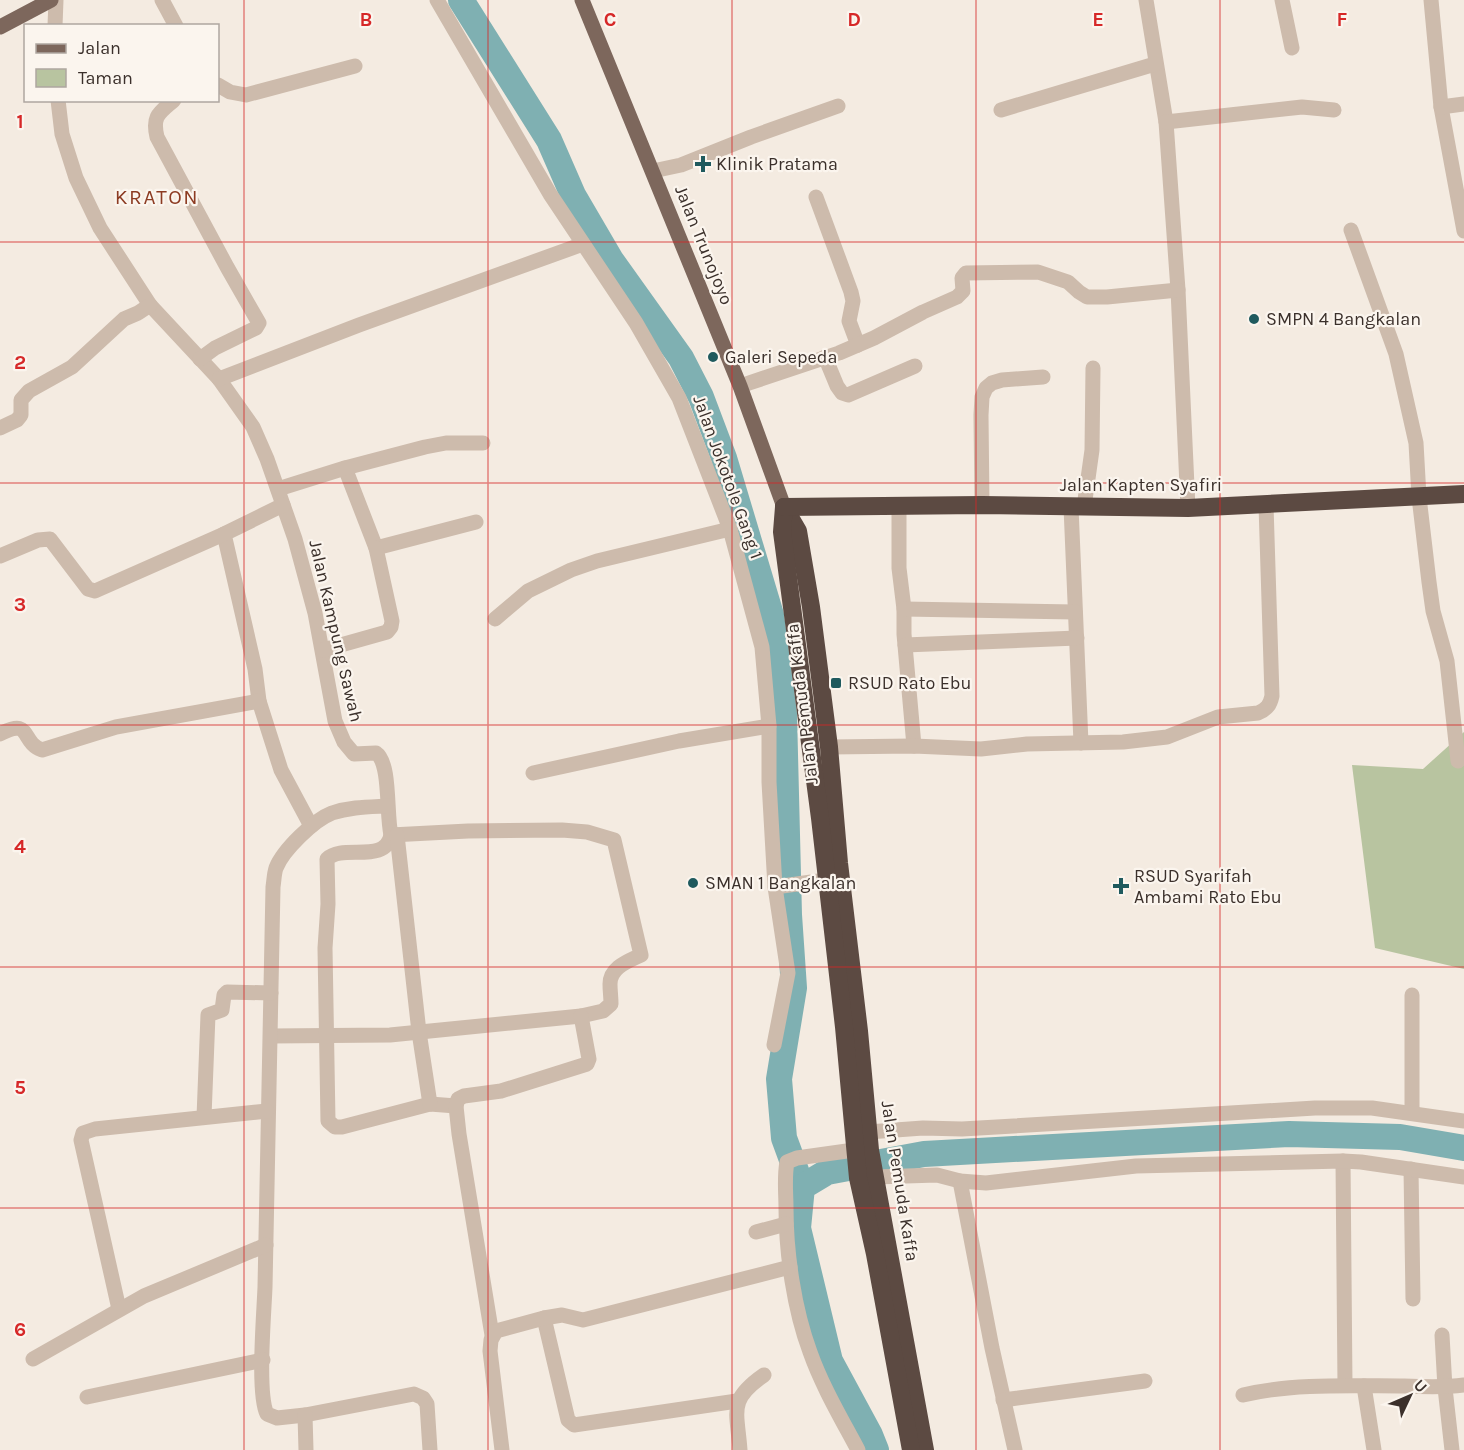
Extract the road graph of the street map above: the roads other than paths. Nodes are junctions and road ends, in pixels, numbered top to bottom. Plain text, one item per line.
1 (51, 0) edge
2 (56, 0) edge
3 (162, 0) edge
4 (437, 0) edge
5 (582, 0) edge
6 (1146, 0) edge
7 (1282, 0) edge
8 (1431, 0) edge
9 (55, 24) edge
10 (176, 24) edge
11 (1, 25) edge
12 (1292, 48) dead end
13 (1155, 64) junction
14 (355, 66) dead end
15 (219, 85) edge
16 (58, 102) edge
17 (172, 102) edge
18 (1464, 104) edge
19 (838, 106) dead end
20 (1441, 107) junction
21 (1001, 110) dead end
22 (1334, 110) dead end
23 (1166, 122) junction
24 (652, 171) junction
25 (1460, 195) edge
26 (816, 196) dead end
27 (1351, 230) dead end
28 (1464, 231) edge
29 (583, 244) junction
30 (1178, 290) junction
31 (150, 304) junction
32 (858, 345) junction
33 (825, 357) junction
34 (200, 359) junction
35 (915, 366) dead end
36 (1093, 368) dead end
37 (1043, 377) dead end
38 (219, 379) junction
39 (740, 386) junction
40 (0, 428) edge
41 (483, 443) dead end
42 (345, 468) junction
43 (278, 489) junction
44 (1464, 494) edge
45 (1419, 497) junction
46 (283, 505) junction
47 (899, 505) junction
48 (982, 505) junction
49 (1266, 505) junction
50 (784, 507) junction
51 (1078, 507) junction
52 (1188, 507) junction
53 (476, 522) dead end
54 (730, 529) junction
55 (224, 534) junction
56 (376, 548) junction
57 (0, 556) edge
58 (904, 609) junction
59 (1075, 612) junction
60 (495, 619) dead end
61 (1077, 638) junction
62 (905, 645) junction
63 (323, 650) junction
64 (260, 701) junction
65 (769, 726) junction
66 (0, 734) edge
67 (1082, 743) junction
68 (914, 746) junction
69 (829, 747) junction
70 (1458, 761) dead end
71 (533, 773) dead end
72 (387, 806) junction
73 (311, 826) junction
74 (394, 835) junction
75 (826, 880) junction
76 (778, 887) junction
77 (271, 993) junction
78 (1412, 996) dead end
79 (581, 1016) junction
80 (419, 1032) junction
81 (271, 1036) junction
82 (327, 1036) junction
83 (774, 1045) dead end
84 (430, 1104) junction
85 (456, 1106) junction
86 (267, 1111) junction
87 (1412, 1112) junction
88 (204, 1117) junction
89 (1464, 1121) edge
90 (862, 1146) junction
91 (1343, 1161) junction
92 (1411, 1169) junction
93 (868, 1175) junction
94 (1464, 1177) edge
95 (960, 1181) junction
96 (786, 1224) junction
97 (756, 1232) dead end
98 (266, 1245) junction
99 (882, 1253) junction
100 (790, 1267) junction
101 (1413, 1299) dead end
102 (119, 1309) junction
103 (544, 1318) junction
104 (492, 1335) junction
105 (1442, 1335) dead end
106 (33, 1359) dead end
107 (263, 1360) junction
108 (764, 1375) dead end
109 (1145, 1381) dead end
110 (1344, 1385) junction
111 (1464, 1385) edge
112 (1364, 1386) junction
113 (1445, 1388) junction
114 (1243, 1395) dead end
115 (87, 1397) dead end
116 (1003, 1400) junction
117 (737, 1401) junction
118 (305, 1415) junction
119 (306, 1450) edge
120 (430, 1450) edge
121 (502, 1450) edge
122 (740, 1450) edge
123 (858, 1450) edge
124 (911, 1450) edge
125 (925, 1450) edge
126 (1015, 1450) edge
127 (1374, 1450) edge
128 (1452, 1450) edge

1 - 11 main road
2 - 9 street
3 - 10 street
4 - 29 street, Jalan Jokotole Gang 1
5 - 24 main road, Jalan Trunojoyo
6 - 13 street
7 - 12 street
8 - 20 street
13 - 21 street
13 - 23 street
14 - 15 street
16 - 31 street, Jalan Kampung Sawah
17 - 34 street
18 - 20 street
19 - 24 street
20 - 25 street
22 - 23 street
23 - 30 street
24 - 39 main road, Jalan Trunojoyo
25 - 28 street
26 - 32 street
27 - 45 street
29 - 38 street
29 - 54 street, Jalan Jokotole Gang 1
30 - 32 street
30 - 52 street
31 - 34 street, Jalan Kampung Sawah
31 - 40 street
32 - 33 street
33 - 35 street
33 - 39 street
34 - 38 street, Jalan Kampung Sawah
36 - 51 street
37 - 48 street
38 - 43 street, Jalan Kampung Sawah
39 - 50 main road, Jalan Trunojoyo
41 - 42 street
42 - 43 street
42 - 56 street
43 - 46 street, Jalan Kampung Sawah
44 - 45 highway, Jalan Kapten Syafiri
45 - 49 highway, Jalan Kapten Syafiri
45 - 70 street
46 - 55 street
46 - 63 street, Jalan Kampung Sawah
47 - 48 highway, Jalan Kapten Syafiri
47 - 50 highway, Jalan Kapten Syafiri
47 - 58 street
48 - 51 highway, Jalan Kapten Syafiri
49 - 52 highway, Jalan Kapten Syafiri
49 - 67 street
50 - 69 highway, Jalan Pemuda Kaffa
50 - 75 highway, Jalan Pemuda Kaffa
51 - 52 highway, Jalan Kapten Syafiri
51 - 59 street
53 - 56 street
54 - 60 street
54 - 65 street, Jalan Jokotole Gang 1
55 - 57 street
55 - 64 street
56 - 63 street
58 - 59 street
58 - 62 street
59 - 61 street
61 - 62 street
61 - 67 street
62 - 68 street
63 - 72 street, Jalan Kampung Sawah
64 - 66 street
64 - 73 street
65 - 71 street
65 - 76 street, Jalan Jokotole Gang 1
67 - 68 street
68 - 69 street
69 - 90 highway, Jalan Pemuda Kaffa
72 - 73 street
72 - 74 street, Jalan Kampung Sawah
73 - 77 street
74 - 79 street
74 - 80 street, Jalan Kampung Sawah
74 - 82 street
75 - 76 street
75 - 90 highway, Jalan Pemuda Kaffa
76 - 83 street, Jalan Jokotole Gang 1
77 - 81 street
77 - 88 street
78 - 87 street
79 - 80 street
79 - 85 street
80 - 82 street
80 - 84 street, Jalan Kampung Sawah
81 - 82 street
81 - 86 street
82 - 84 street
84 - 85 street
85 - 104 street
86 - 88 street
86 - 98 street
87 - 89 street
87 - 90 street
88 - 102 street
90 - 93 highway, Jalan Pemuda Kaffa
90 - 96 street
91 - 92 street
91 - 95 street
91 - 110 street
92 - 94 street
92 - 101 street
93 - 95 street
93 - 99 highway, Jalan Pemuda Kaffa
95 - 116 street
96 - 97 street
96 - 100 street
98 - 102 street
98 - 107 street
99 - 124 highway, Jalan Pemuda Kaffa
99 - 125 highway, Jalan Pemuda Kaffa
100 - 103 street
100 - 123 street
102 - 106 street
103 - 104 street
103 - 117 street
104 - 121 street
105 - 113 street
107 - 115 street
107 - 118 street
108 - 117 street
109 - 116 street
110 - 112 street
110 - 114 street
111 - 113 street
112 - 113 street
112 - 127 street
113 - 128 street
116 - 126 street
117 - 122 street
118 - 119 street
118 - 120 street

